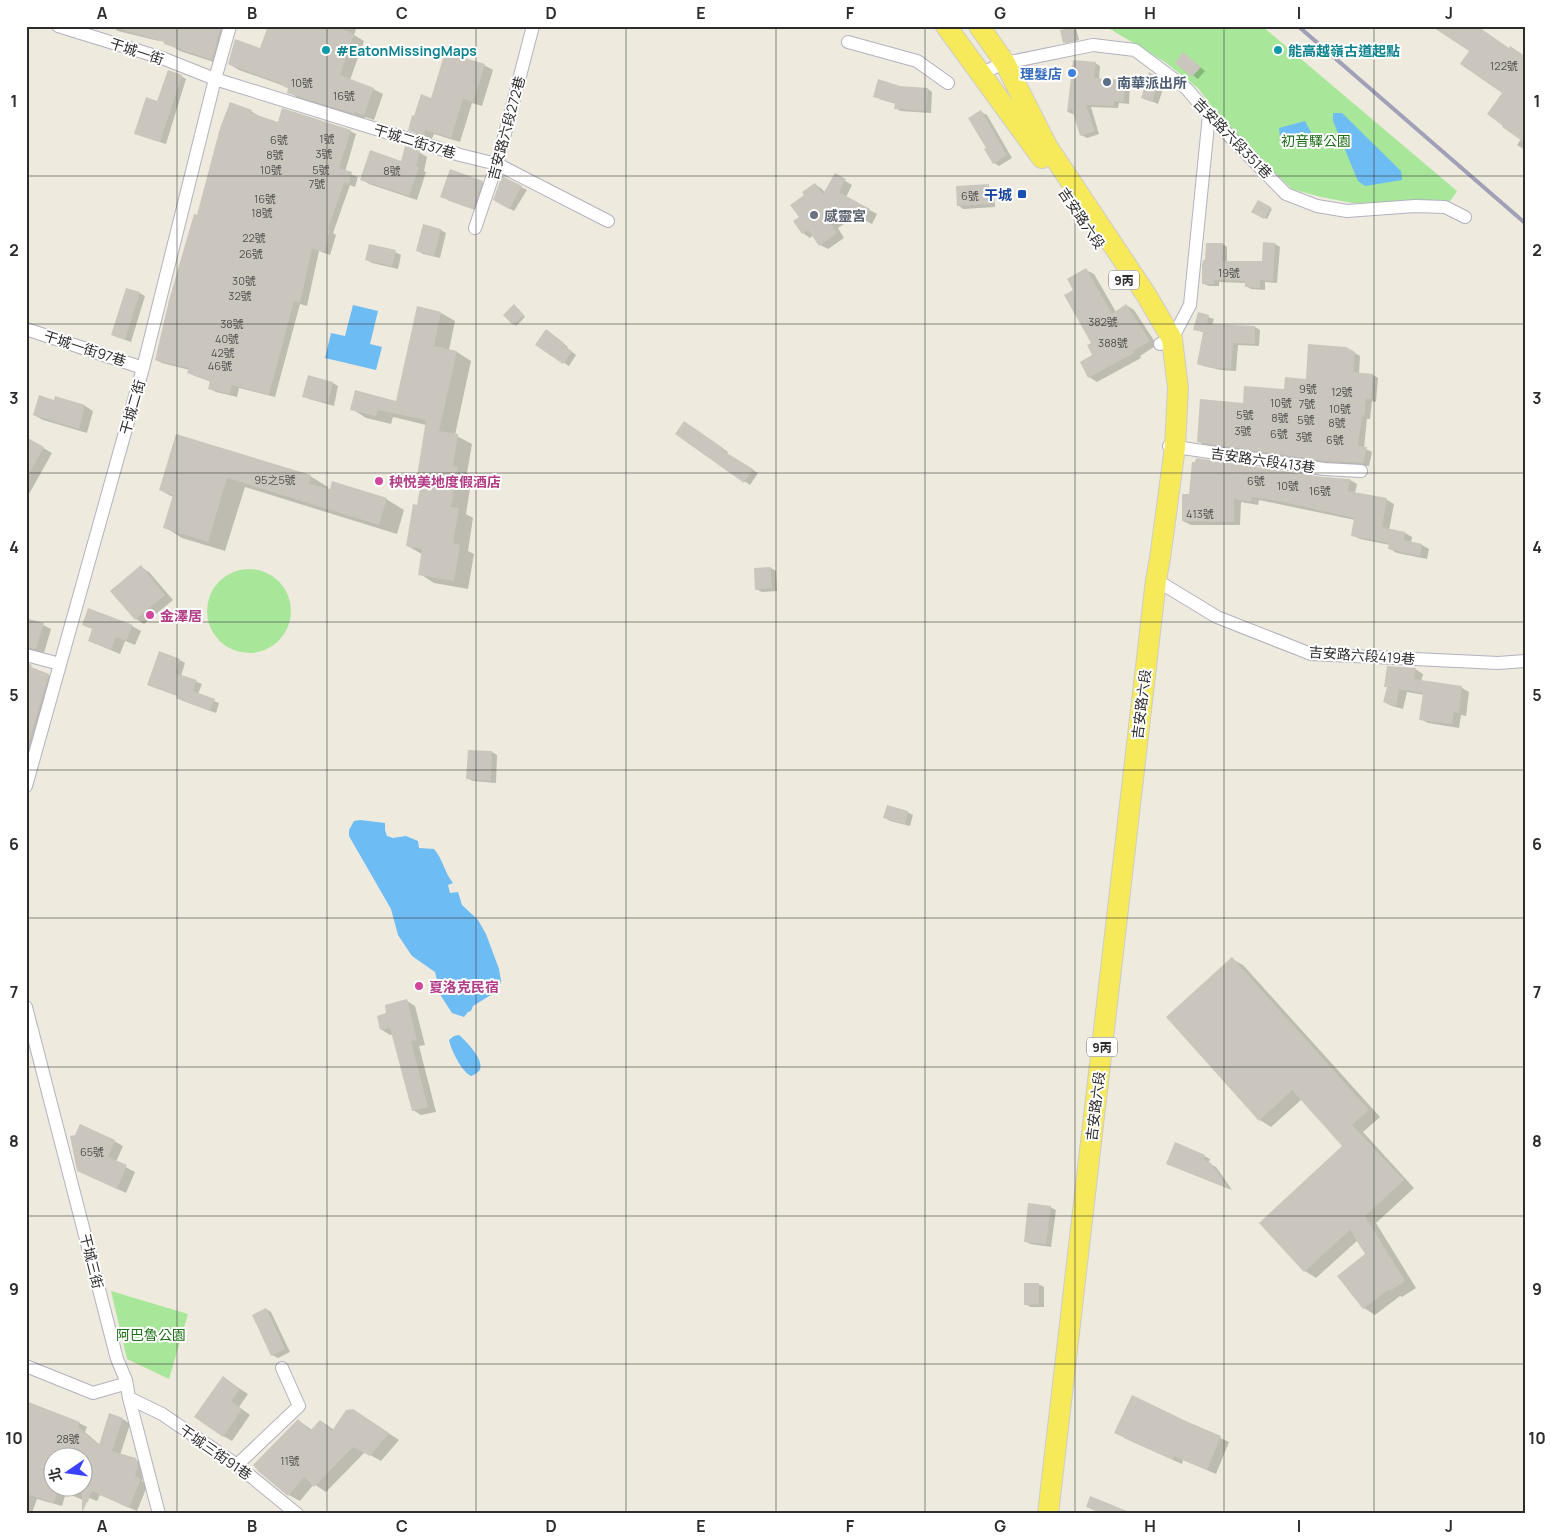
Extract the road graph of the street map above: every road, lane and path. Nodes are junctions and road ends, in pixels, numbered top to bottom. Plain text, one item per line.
1 (58, 26) edge
2 (230, 26) edge
3 (533, 26) edge
4 (946, 26) edge
5 (979, 26) edge
6 (848, 42) dead end
7 (1005, 62) junction
8 (981, 73) junction
9 (215, 79) junction
10 (948, 83) dead end
11 (1209, 115) junction
12 (497, 164) junction
13 (1465, 216) dead end
14 (608, 221) dead end
15 (475, 228) dead end
16 (26, 329) edge
17 (1166, 341) junction
18 (143, 368) junction
19 (1170, 447) junction
20 (1360, 471) dead end
21 (1156, 580) junction
22 (26, 655) edge
23 (1525, 661) edge
24 (60, 664) junction
25 (26, 786) edge
26 (26, 1007) edge
27 (26, 1366) edge
28 (282, 1368) dead end
29 (126, 1380) junction
30 (129, 1398) junction
31 (236, 1465) junction
32 (159, 1514) edge
33 (297, 1514) edge
34 (1048, 1514) edge

1 - 9 street, 干城一街
2 - 9 street, 干城二街
3 - 12 street, 吉安路六段272巷
4 - 8 main road, 吉安路六段 / 9丙
5 - 7 main road, 吉安路六段 / 9丙
6 - 10 street
7 - 8 street, 吉安路六段351巷
7 - 11 street, 吉安路六段351巷
7 - 17 main road, 吉安路六段 / 9丙
8 - 17 main road, 吉安路六段 / 9丙
9 - 12 street, 干城二街37巷
9 - 18 street, 干城二街
11 - 13 street, 吉安路六段351巷
11 - 17 street
12 - 14 street, 干城二街37巷
12 - 15 street, 吉安路六段272巷
16 - 18 street, 干城一街97巷
17 - 19 main road, 吉安路六段 / 9丙
18 - 24 street, 干城二街
19 - 20 street, 吉安路六段413巷
19 - 21 main road, 吉安路六段 / 9丙
21 - 23 street, 吉安路六段419巷
21 - 34 main road, 吉安路六段 / 9丙
22 - 24 street
24 - 25 street, 干城二街
26 - 29 street, 干城三街
27 - 29 street
28 - 31 street
29 - 30 street, 干城三街
30 - 31 street, 干城三街91巷
30 - 32 street, 干城三街
31 - 33 street, 干城三街91巷

